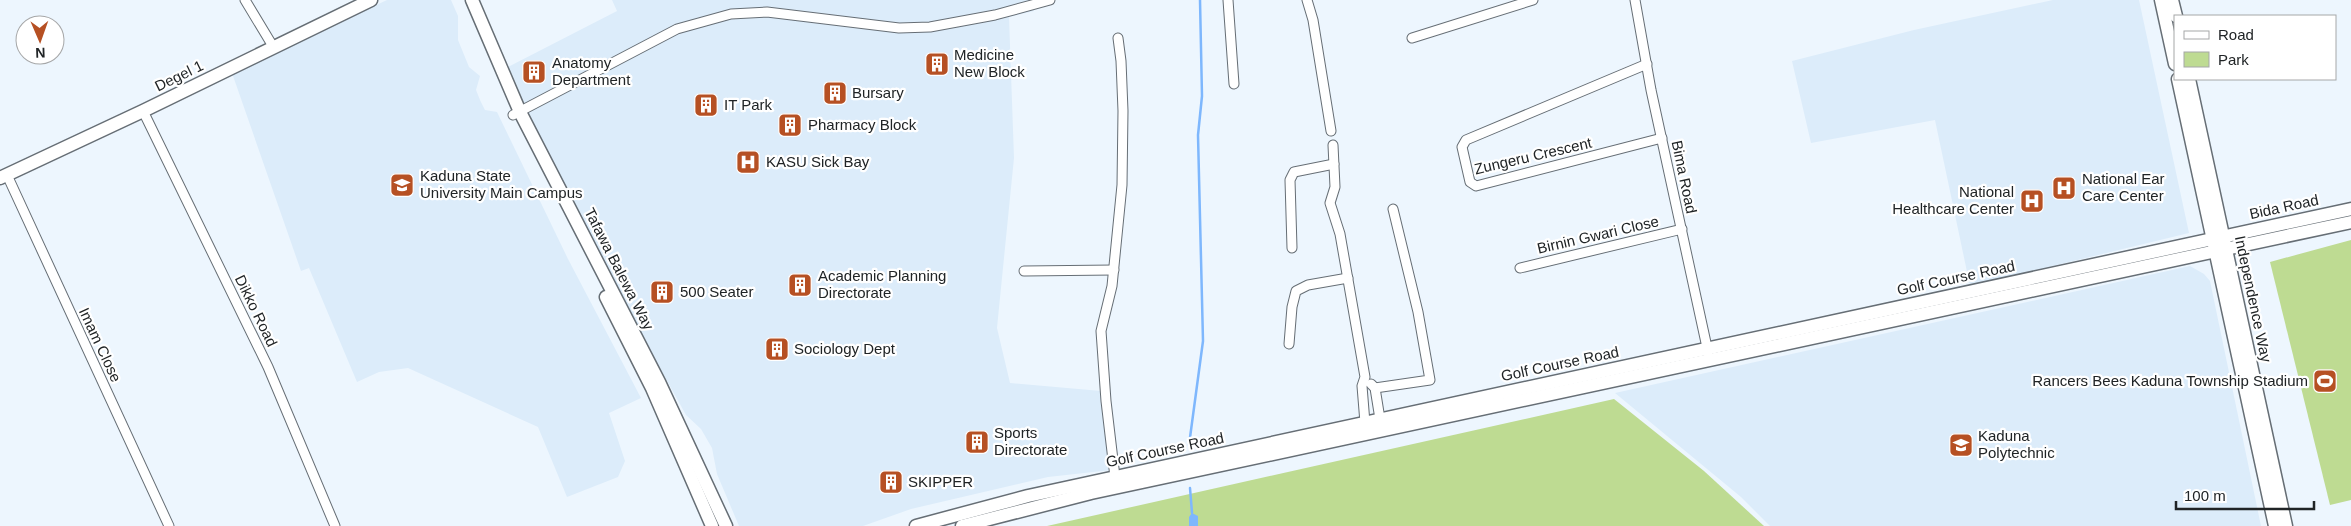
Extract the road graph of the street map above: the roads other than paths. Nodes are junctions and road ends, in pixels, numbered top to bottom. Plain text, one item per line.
1 (245, 0) edge
2 (371, 0) edge
3 (463, 0) edge
4 (472, 0) edge
5 (1050, 0) edge
6 (1228, 0) edge
7 (1307, 0) edge
8 (1534, 0) edge
9 (1635, 0) edge
10 (2161, 0) edge
11 (2172, 0) edge
12 (2176, 15) edge
13 (1118, 38) dead end
14 (1412, 38) dead end
15 (274, 48) junction
16 (2174, 59) edge
17 (1647, 64) junction
18 (2178, 80) edge
19 (2189, 80) edge
20 (1234, 84) dead end
21 (143, 111) junction
22 (517, 113) junction
23 (1331, 131) dead end
24 (1662, 138) junction
25 (1333, 145) dead end
26 (1334, 164) junction
27 (4, 176) edge
28 (1393, 209) dead end
29 (2351, 209) edge
30 (2351, 222) edge
31 (1682, 229) junction
32 (2219, 244) junction
33 (1292, 248) dead end
34 (1520, 268) dead end
35 (1114, 270) junction
36 (1024, 271) dead end
37 (1348, 278) junction
38 (1289, 344) dead end
39 (1709, 354) junction
40 (1365, 377) junction
41 (1375, 388) junction
42 (1380, 420) junction
43 (1366, 423) junction
44 (1115, 477) junction
45 (1029, 502) junction
46 (169, 526) edge
47 (335, 526) edge
48 (712, 526) edge
49 (726, 526) edge
50 (916, 526) edge
51 (962, 526) edge
52 (2275, 526) edge
53 (2286, 526) edge

1 - 15 street
2 - 15 street, Degel 1
3 - 22 street, Tafawa Balewa Way
4 - 22 street, Tafawa Balewa Way
5 - 22 street
6 - 20 street
7 - 23 street
8 - 14 street
9 - 17 street, Bima Road
10 - 16 street
11 - 12 street
13 - 35 street
15 - 21 street, Degel 1
17 - 24 street, Bima Road
17 - 24 street, Zungeru Crescent
18 - 32 street, Independence Way
19 - 32 street, Independence Way
21 - 27 street, Degel 1
21 - 47 street, Dikko Road
22 - 48 street, Tafawa Balewa Way
22 - 49 street, Tafawa Balewa Way
24 - 31 street, Bima Road
25 - 26 street
26 - 33 street
26 - 37 street
27 - 46 street, Imam Close
28 - 41 street
29 - 32 street, Bida Road
30 - 32 street, Bida Road
31 - 34 street, Birnin Gwari Close
31 - 39 street, Bima Road
32 - 39 street, Golf Course Road
32 - 52 street, Independence Way
32 - 53 street, Independence Way
35 - 36 street
35 - 44 street
37 - 38 street
37 - 40 street
39 - 42 street, Golf Course Road
39 - 45 street, Golf Course Road
40 - 41 street
40 - 43 street
41 - 42 street
42 - 43 street, Golf Course Road
43 - 44 street, Golf Course Road
44 - 45 street, Golf Course Road
45 - 50 street, Golf Course Road
45 - 51 street, Golf Course Road

